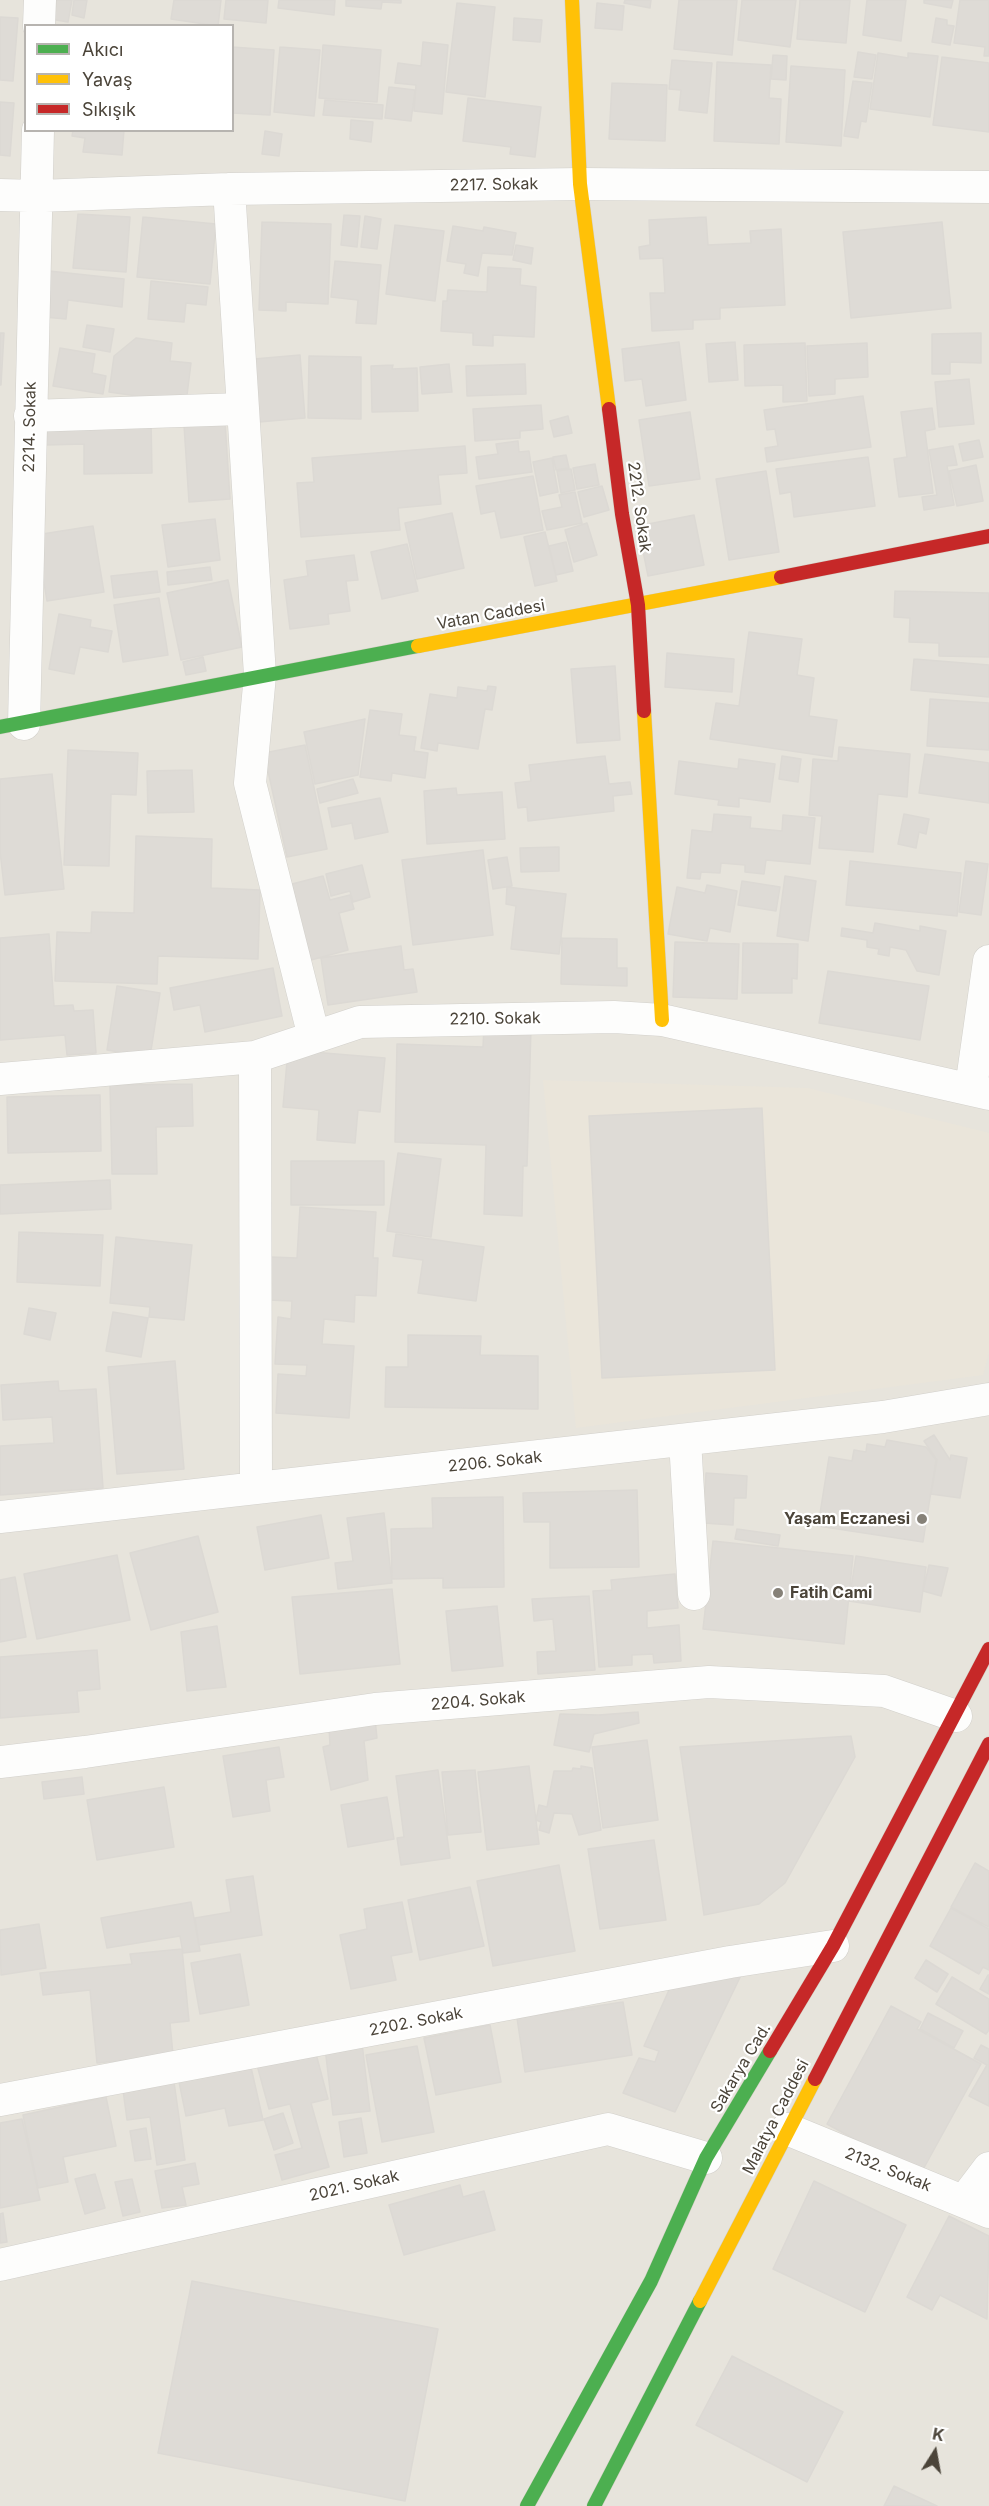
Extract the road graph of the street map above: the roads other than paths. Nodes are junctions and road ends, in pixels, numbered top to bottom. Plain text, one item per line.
1 (40, 0) edge
2 (572, 0) edge
3 (39, 24) edge
4 (38, 132) edge
5 (580, 184) junction
6 (989, 187) edge
7 (229, 189) junction
8 (0, 195) edge
9 (38, 196) junction
10 (241, 409) junction
11 (30, 416) junction
12 (989, 536) edge
13 (638, 605) junction
14 (260, 675) junction
15 (12, 726) edge
16 (989, 961) edge
17 (662, 1020) junction
18 (314, 1037) junction
19 (255, 1057) junction
20 (0, 1079) edge
21 (980, 1091) edge
22 (989, 1399) edge
23 (685, 1440) junction
24 (256, 1488) junction
25 (0, 1517) edge
26 (694, 1594) dead end
27 (989, 1649) edge
28 (956, 1716) junction
29 (989, 1744) edge
30 (0, 1762) edge
31 (833, 1946) junction
32 (0, 2100) edge
33 (787, 2129) junction
34 (706, 2158) junction
35 (989, 2168) edge
36 (977, 2207) edge
37 (0, 2265) edge
38 (527, 2506) edge
39 (594, 2506) edge

1 - 3 street
2 - 5 street, 2212. Sokak
4 - 9 street, 2214. Sokak
5 - 6 street, 2217. Sokak
5 - 7 street, 2217. Sokak
5 - 13 street, 2212. Sokak
7 - 9 street, 2217. Sokak
7 - 10 street
8 - 9 street, 2217. Sokak
9 - 11 street, 2214. Sokak
10 - 11 street
10 - 14 street
11 - 15 street, 2214. Sokak
12 - 13 street, Vatan Caddesi
13 - 14 street, Vatan Caddesi
13 - 17 street, 2212. Sokak
14 - 15 street, Vatan Caddesi
14 - 18 street
16 - 21 street
17 - 18 street, 2210. Sokak
17 - 21 street, 2210. Sokak
18 - 19 street, 2210. Sokak
19 - 20 street, 2210. Sokak
19 - 24 street
22 - 23 street, 2206. Sokak
23 - 24 street, 2206. Sokak
23 - 26 street
24 - 25 street, 2206. Sokak
27 - 28 street, Sakarya Cad.
28 - 30 street, 2204. Sokak
28 - 31 street, Sakarya Cad.
29 - 33 street, Malatya Caddesi
31 - 32 street, 2202. Sokak
31 - 34 street, Sakarya Cad.
33 - 36 street, 2132. Sokak
33 - 39 street, Malatya Caddesi
34 - 37 street, 2021. Sokak
34 - 38 street, Sakarya Cad.
35 - 36 street

